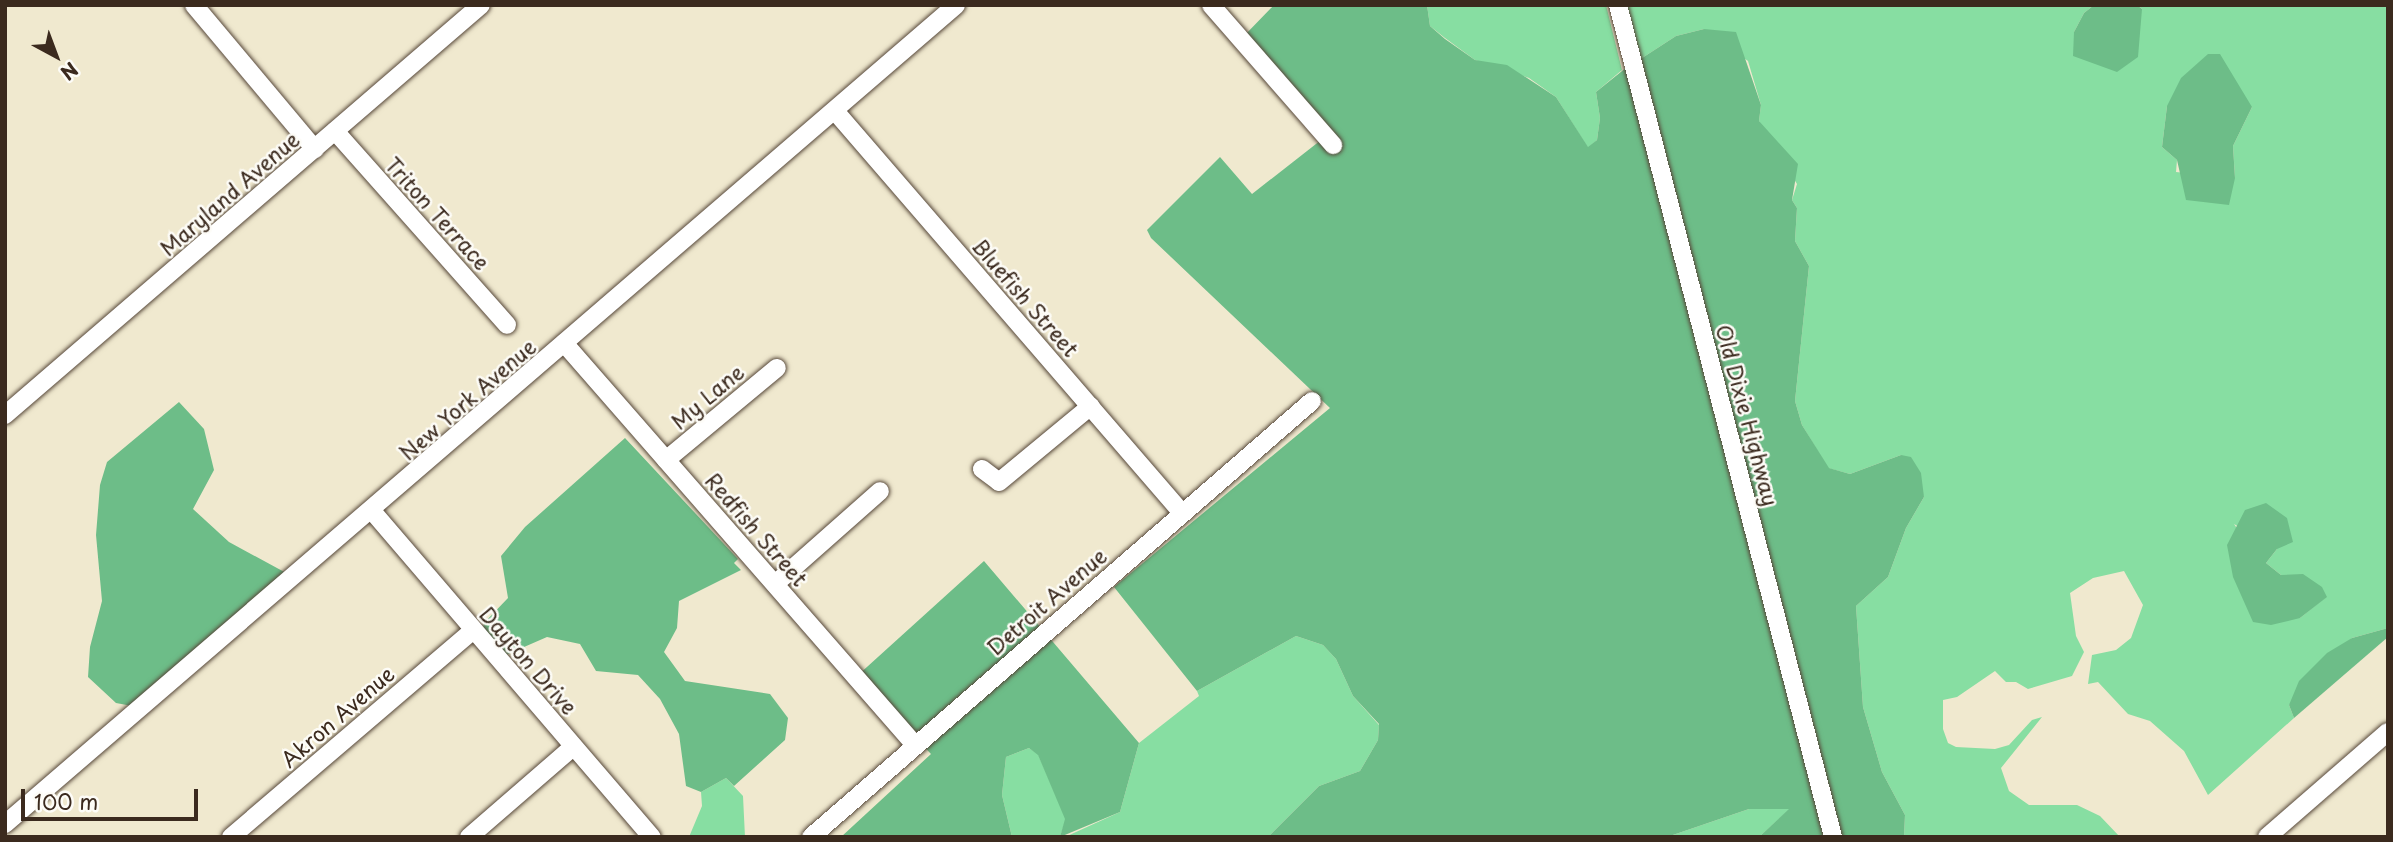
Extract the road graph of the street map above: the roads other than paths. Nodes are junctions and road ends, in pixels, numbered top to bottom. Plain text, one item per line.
1 (194, 5) edge
2 (481, 5) edge
3 (956, 5) edge
4 (1210, 5) edge
5 (1618, 5) edge
6 (835, 111) junction
7 (335, 131) junction
8 (1333, 145) dead end
9 (315, 149) junction
10 (507, 325) dead end
11 (564, 343) junction
12 (777, 368) dead end
13 (1312, 401) dead end
14 (1091, 406) junction
15 (5, 415) edge
16 (666, 460) junction
17 (982, 469) dead end
18 (880, 491) dead end
19 (373, 512) junction
20 (1182, 513) junction
21 (775, 584) junction
22 (472, 630) junction
23 (2388, 732) edge
24 (915, 745) junction
25 (573, 747) junction
26 (5, 824) edge
27 (231, 837) edge
28 (470, 837) edge
29 (652, 837) edge
30 (811, 837) edge
31 (1833, 837) edge
32 (2267, 837) edge

1 - 9 street
2 - 7 street, Maryland Avenue
3 - 6 street, New York Avenue
4 - 8 street
5 - 31 street, Old Dixie Highway
6 - 11 street, New York Avenue
6 - 14 street, Bluefish Street
7 - 9 street, Maryland Avenue
7 - 10 street, Triton Terrace
9 - 15 street, Maryland Avenue
11 - 16 street, Redfish Street
11 - 19 street, New York Avenue
12 - 16 street, My Lane
13 - 20 street, Detroit Avenue
14 - 17 street
14 - 20 street, Bluefish Street
16 - 21 street, Redfish Street
18 - 21 street
19 - 22 street, Dayton Drive
19 - 26 street, New York Avenue
20 - 24 street, Detroit Avenue
21 - 24 street, Redfish Street
22 - 25 street, Dayton Drive
22 - 27 street, Akron Avenue
23 - 32 street
24 - 30 street, Detroit Avenue
25 - 28 street
25 - 29 street, Dayton Drive

